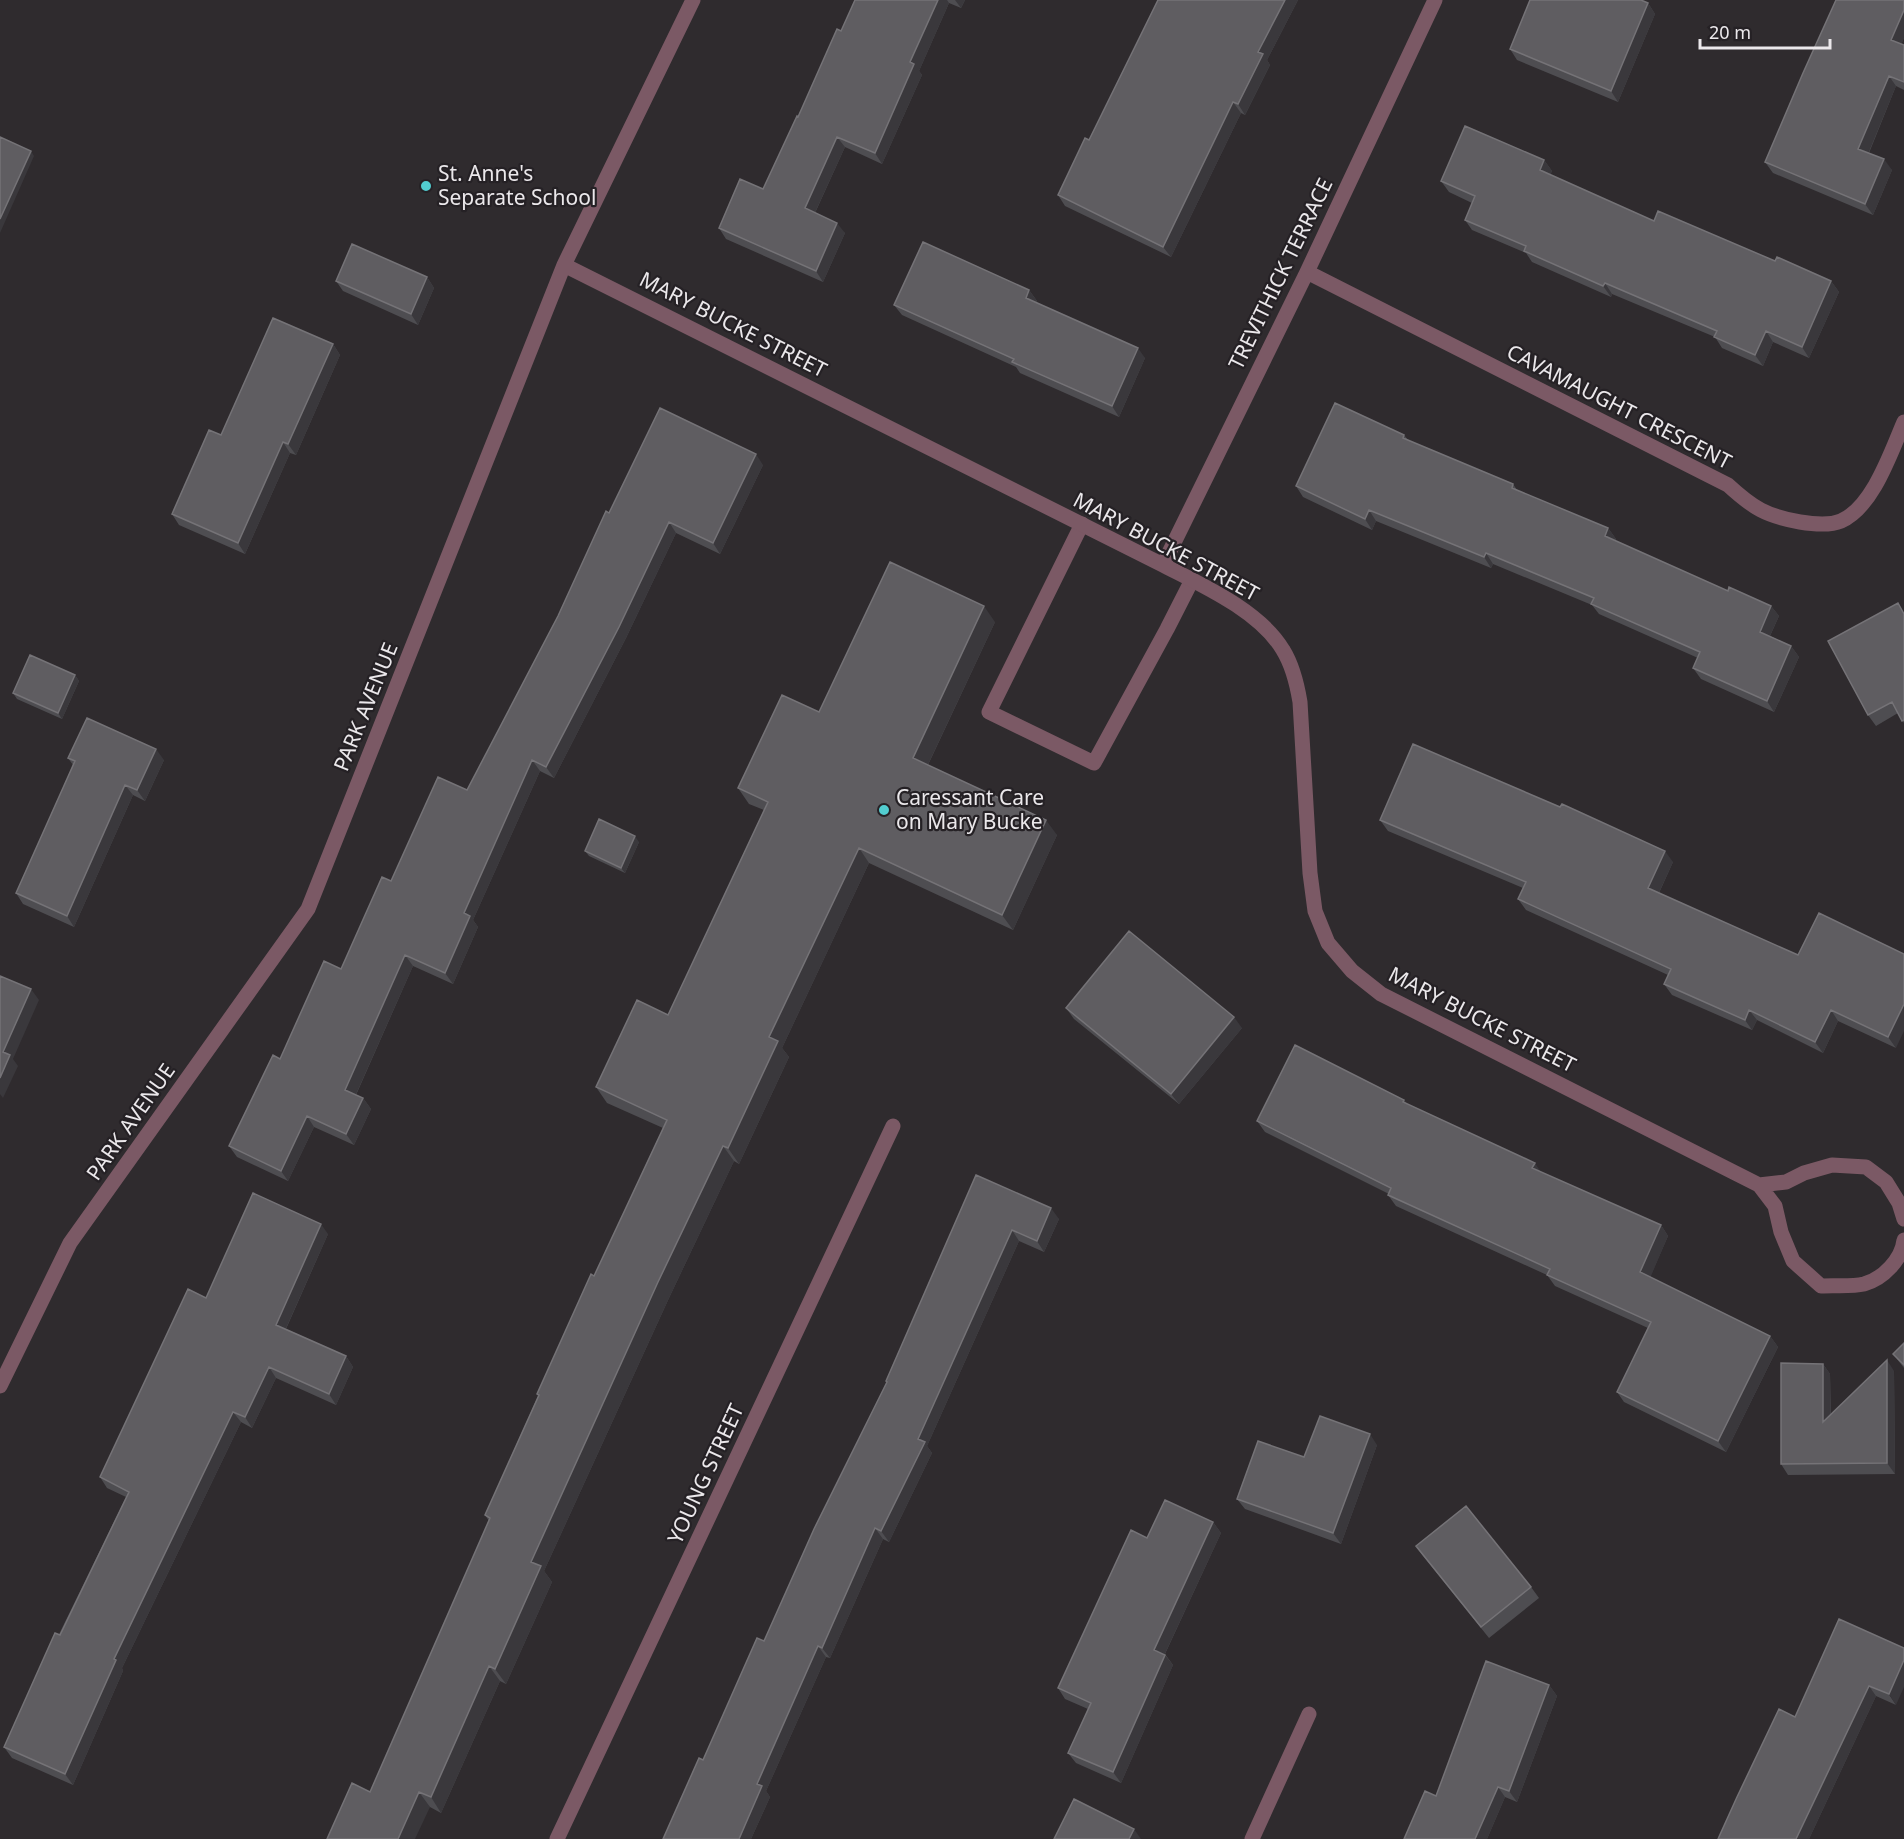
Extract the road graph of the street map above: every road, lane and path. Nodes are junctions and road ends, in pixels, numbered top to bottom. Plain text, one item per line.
1 (693, 0) edge
2 (1435, 0) edge
3 (564, 265) junction
4 (1307, 272) junction
5 (1904, 422) edge
6 (1082, 524) junction
7 (1163, 565) junction
8 (1192, 580) junction
9 (893, 1126) dead end
10 (1759, 1185) junction
11 (1904, 1219) edge
12 (1904, 1240) edge
13 (0, 1386) edge
14 (1309, 1714) dead end
15 (557, 1839) edge
16 (1252, 1839) edge

1 - 3 street, PARK AVENUE
2 - 4 street, TREVITHICK TERRACE
3 - 6 street, MARY BUCKE STREET
3 - 13 street, PARK AVENUE
4 - 5 street, CAVAMAUGHT CRESCENT
4 - 7 street, TREVITHICK TERRACE
6 - 7 street, MARY BUCKE STREET
6 - 8 street
7 - 8 street, MARY BUCKE STREET
8 - 10 street, MARY BUCKE STREET
9 - 15 street, YOUNG STREET
10 - 11 street
10 - 12 street, MARY BUCKE STREET
14 - 16 street

